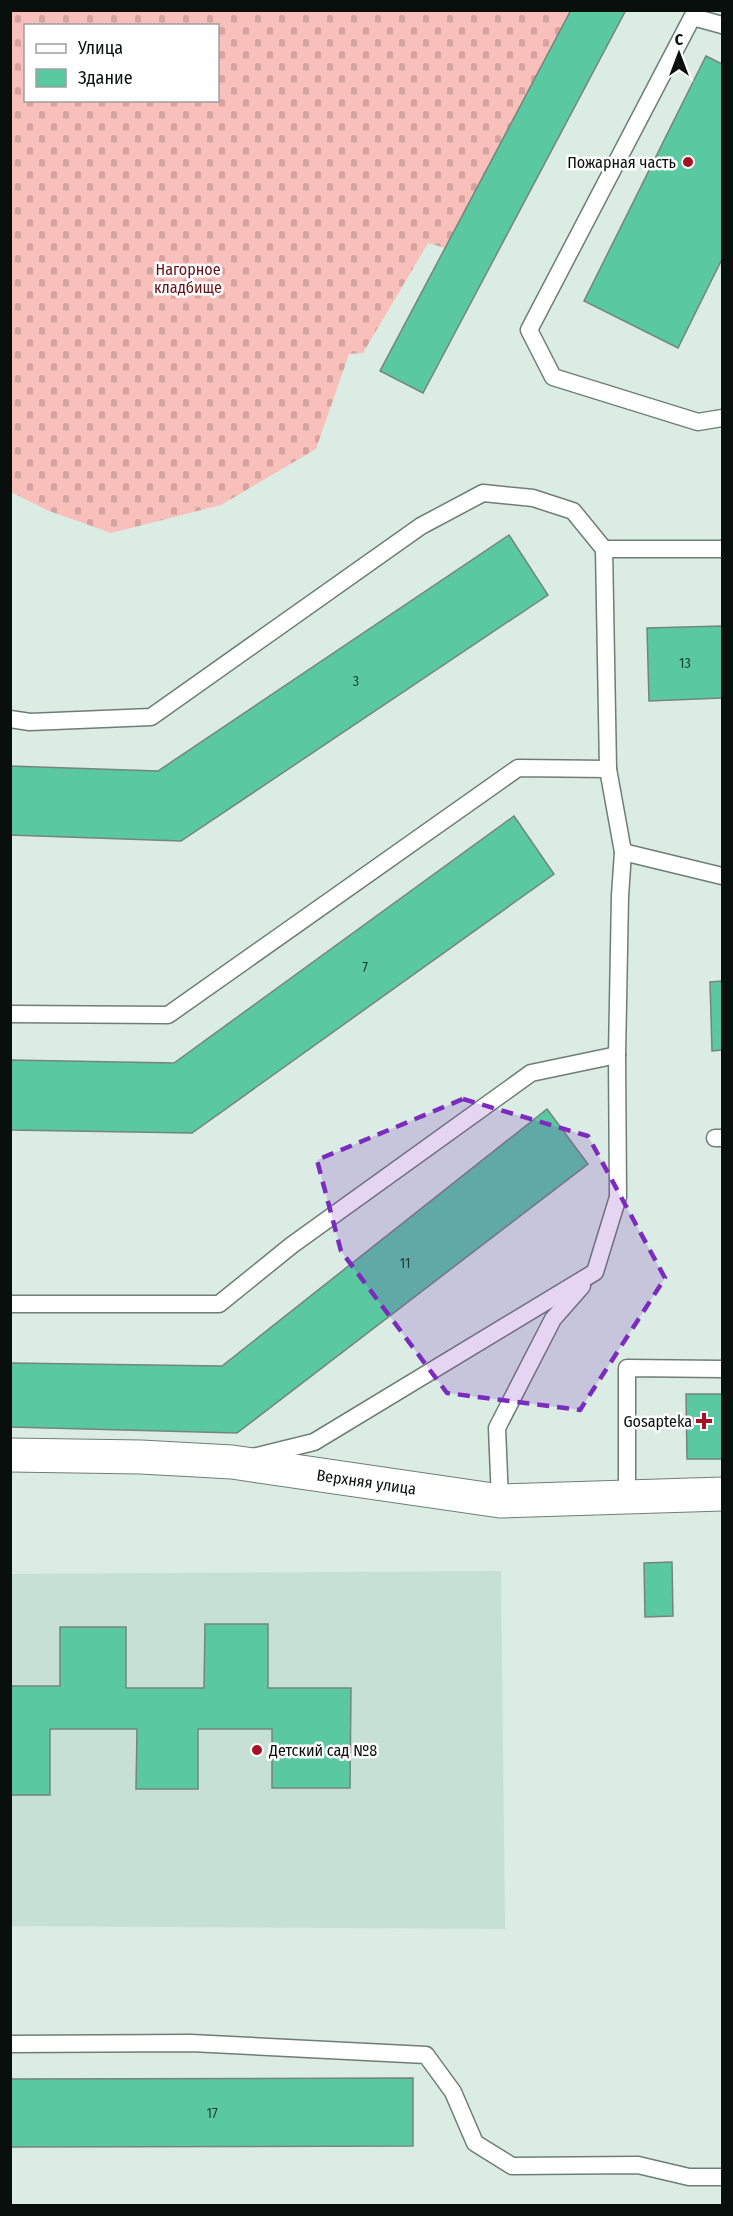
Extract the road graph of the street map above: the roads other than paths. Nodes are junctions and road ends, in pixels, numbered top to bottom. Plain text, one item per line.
1 (694, 14) edge
2 (723, 25) edge
3 (723, 417) edge
4 (604, 549) junction
5 (723, 549) edge
6 (10, 719) edge
7 (608, 769) junction
8 (623, 852) junction
9 (723, 876) edge
10 (10, 1014) edge
11 (617, 1055) junction
12 (595, 1272) junction
13 (10, 1304) edge
14 (723, 1369) edge
15 (10, 1455) edge
16 (232, 1462) junction
17 (723, 1494) edge
18 (627, 1497) junction
19 (500, 1501) junction
20 (10, 2044) edge
21 (723, 2177) edge

1 - 2 lane
1 - 3 lane
4 - 5 lane
4 - 6 lane
4 - 7 lane
7 - 8 lane
7 - 10 lane
8 - 9 lane
8 - 11 lane
11 - 12 lane
11 - 13 lane
12 - 16 lane
12 - 19 lane
14 - 18 lane
15 - 16 street, Верхняя улица
16 - 19 street, Верхняя улица
17 - 18 street, Верхняя улица
18 - 19 street, Верхняя улица
20 - 21 lane

